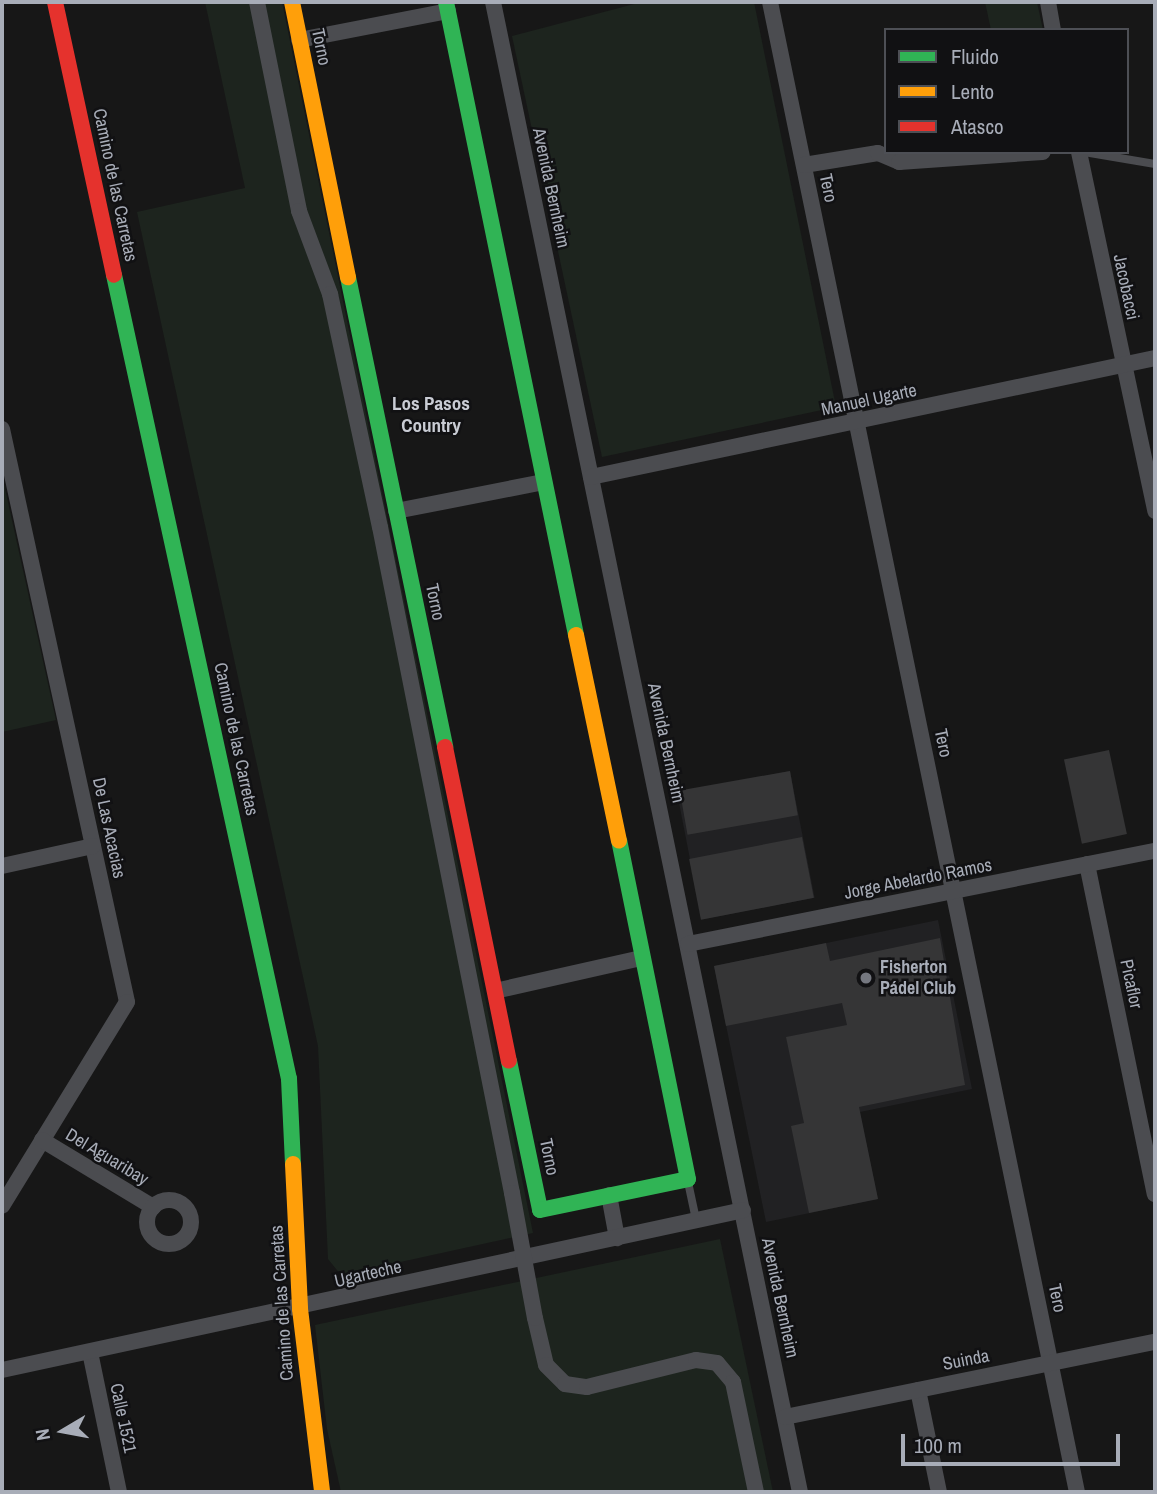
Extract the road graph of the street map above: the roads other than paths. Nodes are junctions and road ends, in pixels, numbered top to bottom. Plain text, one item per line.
1 (55, 2) edge
2 (257, 2) edge
3 (292, 2) edge
4 (493, 2) edge
5 (770, 2) edge
6 (1048, 2) edge
7 (447, 6) edge
8 (1053, 28) edge
9 (299, 40) junction
10 (1014, 154) edge
11 (1081, 154) edge
12 (1093, 154) edge
13 (1155, 164) edge
14 (804, 165) junction
15 (1155, 358) edge
16 (1124, 364) junction
17 (858, 422) junction
18 (2, 429) edge
19 (7, 476) edge
20 (591, 477) junction
21 (544, 482) junction
22 (396, 511) junction
23 (1155, 511) edge
24 (93, 846) junction
25 (1155, 851) edge
26 (1087, 864) junction
27 (2, 866) edge
28 (954, 891) junction
29 (688, 944) junction
30 (642, 958) junction
31 (495, 991) junction
32 (42, 1140) junction
33 (688, 1179) junction
34 (1155, 1194) edge
35 (609, 1195) junction
36 (2, 1206) edge
37 (153, 1206) dead end
38 (743, 1210) junction
39 (696, 1220) junction
40 (617, 1238) junction
41 (300, 1309) junction
42 (1155, 1342) edge
43 (90, 1352) junction
44 (1051, 1363) junction
45 (2, 1370) edge
46 (918, 1390) junction
47 (785, 1417) junction
48 (119, 1492) edge
49 (322, 1492) edge
50 (756, 1492) edge
51 (800, 1492) edge
52 (939, 1492) edge
53 (1077, 1492) edge

1 - 41 street, Camino de las Carretas
2 - 50 street, bridge
3 - 9 street, Torno
4 - 20 street, Avenida Bernheim
5 - 14 street, Tero
6 - 8 street
7 - 9 street
7 - 21 street
9 - 22 street, Torno
10 - 14 street
11 - 16 street, Jacobacci
12 - 13 lane
14 - 17 street, Tero
15 - 16 street, Manuel Ugarte
16 - 17 street, Manuel Ugarte
16 - 23 street, Jacobacci
17 - 20 street, Manuel Ugarte
17 - 28 street, Tero
18 - 19 street, De Las Acacias
19 - 24 street, De Las Acacias
20 - 29 street, Avenida Bernheim
21 - 22 street
21 - 30 street
22 - 31 street, Torno
24 - 27 street
24 - 32 street, De Las Acacias
25 - 26 street, Jorge Abelardo Ramos
26 - 28 street, Jorge Abelardo Ramos
26 - 34 street, Picaflor
28 - 29 street, Jorge Abelardo Ramos
28 - 44 street, Tero
29 - 38 street, Avenida Bernheim
30 - 31 street
30 - 33 street
31 - 35 street, Torno
32 - 36 street, De Las Acacias
32 - 37 street, Del Aguaribay
33 - 35 street
33 - 39 lane
35 - 40 street
38 - 39 street, Ugarteche
38 - 47 street, Avenida Bernheim
39 - 40 street, Ugarteche
40 - 41 street, Ugarteche
41 - 43 street, Ugarteche
41 - 49 street, Camino de las Carretas
42 - 44 street, Suinda
43 - 45 street, Ugarteche
43 - 48 street, Calle 1521
44 - 46 street, Suinda
44 - 53 street, Tero
46 - 47 street, Suinda
46 - 52 street
47 - 51 street, Avenida Bernheim

